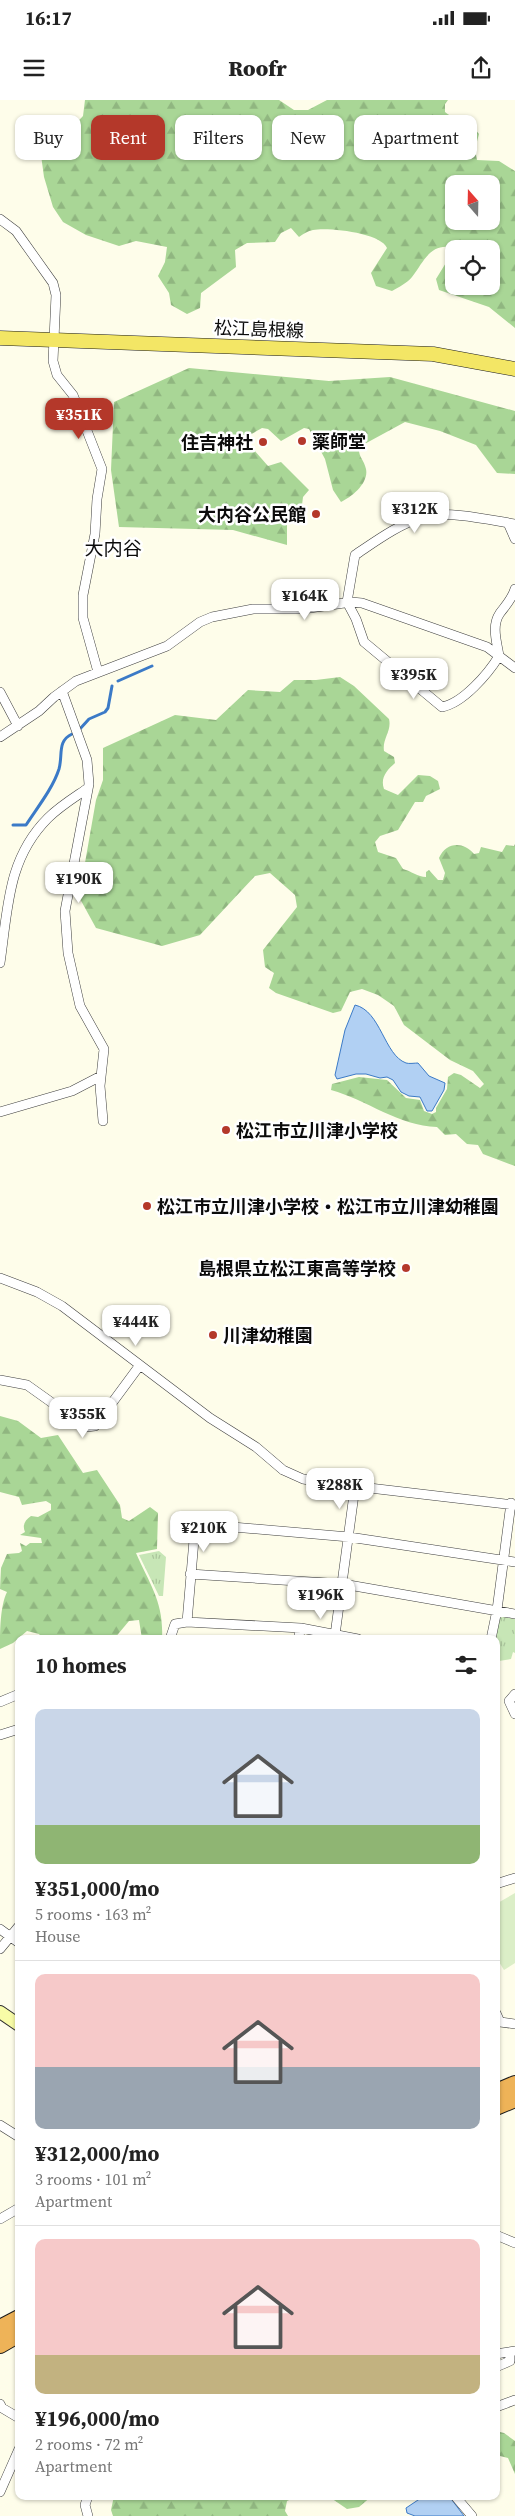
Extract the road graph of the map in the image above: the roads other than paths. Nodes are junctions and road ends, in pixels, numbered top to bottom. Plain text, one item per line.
1 (0, 219) edge
2 (0, 338) edge
3 (54, 340) junction
4 (515, 369) edge
5 (511, 524) edge
6 (515, 539) edge
7 (515, 589) edge
8 (347, 602) junction
9 (499, 656) junction
10 (515, 668) edge
11 (98, 672) junction
12 (62, 691) junction
13 (0, 692) edge
14 (18, 726) junction
15 (4, 734) edge
16 (88, 788) junction
17 (0, 963) edge
18 (101, 1076) junction
19 (0, 1112) edge
20 (103, 1122) dead end
21 (0, 1278) edge
22 (140, 1364) junction
23 (0, 1380) edge
24 (355, 1487) junction
25 (513, 1504) edge
26 (348, 1537) junction
27 (504, 1559) junction
28 (515, 1562) edge
29 (190, 1574) junction
30 (343, 1584) junction
31 (497, 1610) junction
32 (515, 1614) edge
33 (188, 1622) junction
34 (300, 1628) junction
35 (171, 1635) edge
36 (299, 1635) edge
37 (335, 1635) joint
38 (492, 1635) edge
39 (515, 1694) edge
40 (15, 1696) edge
41 (0, 1702) edge
42 (515, 1714) edge
43 (15, 1730) edge
44 (0, 1736) edge
45 (515, 1878) edge
46 (500, 1883) edge
47 (0, 1929) edge
48 (15, 1930) edge
49 (8, 1937) junction
50 (15, 1941) edge
51 (0, 1949) edge
52 (0, 2012) edge
53 (15, 2022) edge
54 (500, 2022) edge
55 (515, 2024) edge
56 (515, 2084) edge
57 (500, 2090) edge
58 (515, 2099) edge
59 (500, 2105) edge
60 (0, 2125) edge
61 (15, 2134) edge
62 (15, 2210) edge
63 (0, 2219) edge
64 (500, 2237) edge
65 (515, 2243) edge
66 (15, 2320) edge
67 (0, 2328) edge
68 (15, 2336) edge
69 (0, 2345) edge
70 (513, 2351) edge
71 (500, 2353) edge
72 (500, 2365) edge
73 (515, 2400) edge
74 (0, 2404) edge
75 (500, 2406) edge
76 (15, 2416) edge
77 (15, 2458) edge
78 (0, 2492) edge
79 (87, 2500) edge
80 (459, 2500) edge
81 (88, 2516) edge
82 (472, 2516) edge

1 - 3 street
2 - 3 main road, 松江島根線
3 - 4 main road, 松江島根線
3 - 11 street
5 - 6 street
5 - 8 street
7 - 9 street
8 - 9 street
8 - 9 street
8 - 11 street
9 - 10 street
11 - 12 street
12 - 14 street
12 - 16 street
13 - 14 street
14 - 15 street
16 - 17 street
16 - 18 street
18 - 19 street
18 - 20 street
21 - 22 street
22 - 23 street
22 - 24 street
24 - 25 street
24 - 26 street
25 - 27 street
26 - 27 street
26 - 29 street
26 - 30 street
27 - 28 street
27 - 31 street
29 - 30 street
29 - 33 street
30 - 31 street
30 - 37 street
31 - 32 street
31 - 38 street
33 - 34 street
33 - 35 street
34 - 36 street
34 - 37 street
39 - 42 street
40 - 41 street
43 - 44 street
45 - 46 street
47 - 49 street
48 - 49 street
49 - 50 street
49 - 51 street
52 - 53 street
54 - 55 street
56 - 57 highway
58 - 59 highway
60 - 61 street
62 - 63 street
64 - 65 street
66 - 67 highway
68 - 69 highway
70 - 71 street
70 - 72 street
73 - 75 street
74 - 76 street
77 - 78 street
79 - 81 street
80 - 82 street

